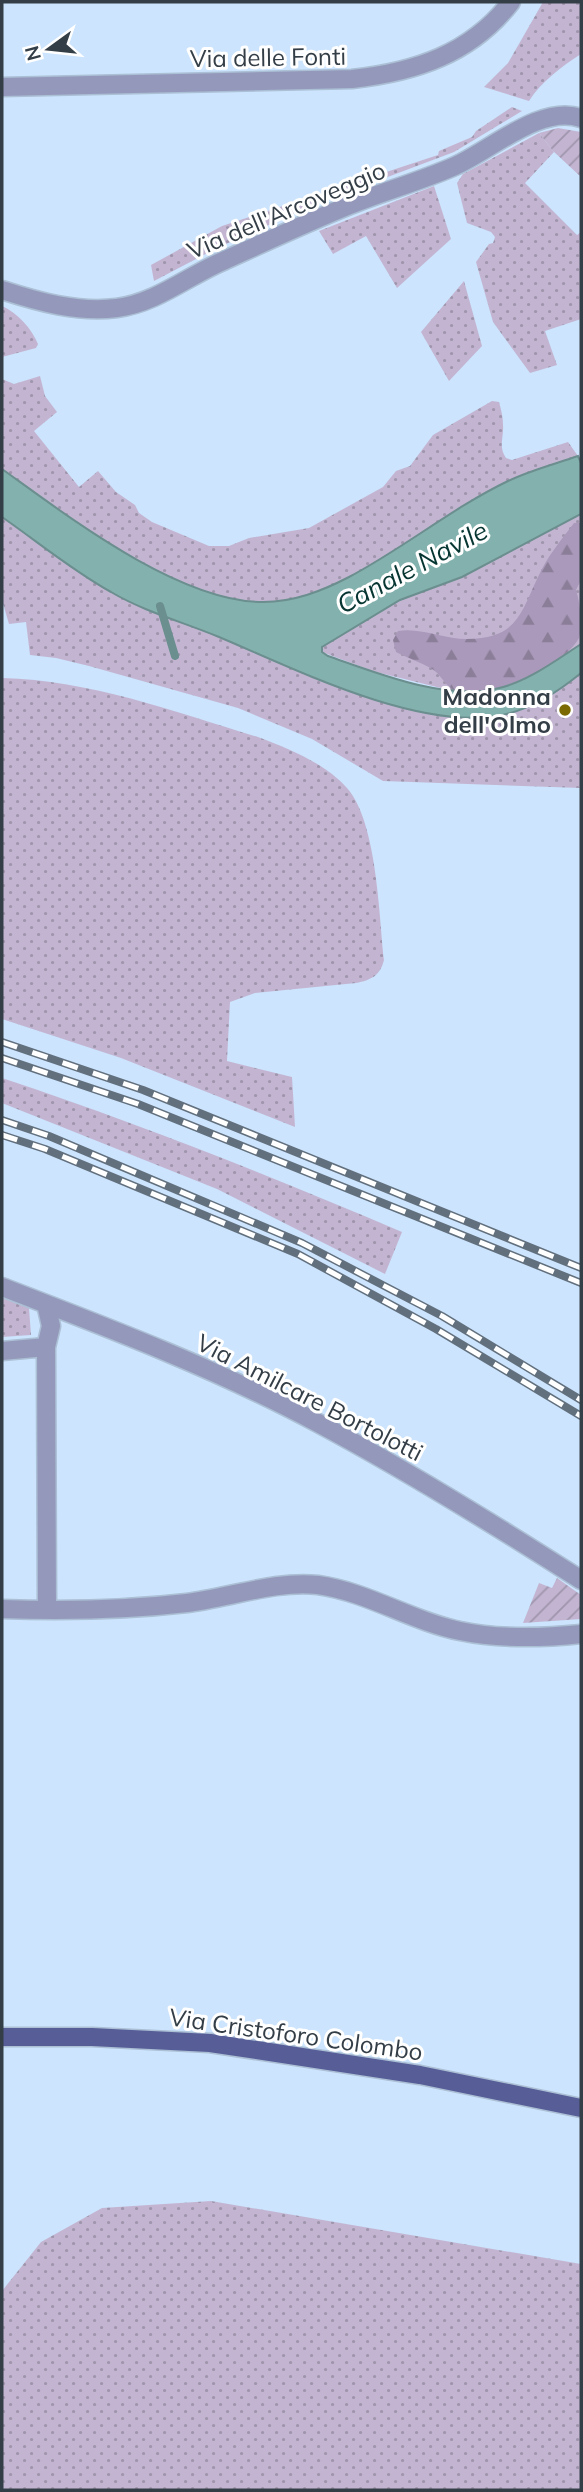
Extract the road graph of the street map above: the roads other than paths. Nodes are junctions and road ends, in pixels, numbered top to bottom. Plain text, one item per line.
1 (511, 2) edge
2 (2, 87) edge
3 (581, 118) edge
4 (2, 289) edge
5 (2, 1287) edge
6 (46, 1304) junction
7 (46, 1347) junction
8 (2, 1351) edge
9 (581, 1580) edge
10 (2, 1609) edge
11 (47, 1610) junction
12 (581, 1634) edge
13 (2, 2037) edge
14 (581, 2108) edge

1 - 2 street, Via delle Fonti
3 - 4 street, Via dell'Arcoveggio
5 - 6 street, Via Amilcare Bortolotti
6 - 7 street
6 - 9 street, Via Amilcare Bortolotti
7 - 8 street
7 - 11 street
10 - 11 street
11 - 12 street
13 - 14 main road, Via Cristoforo Colombo

